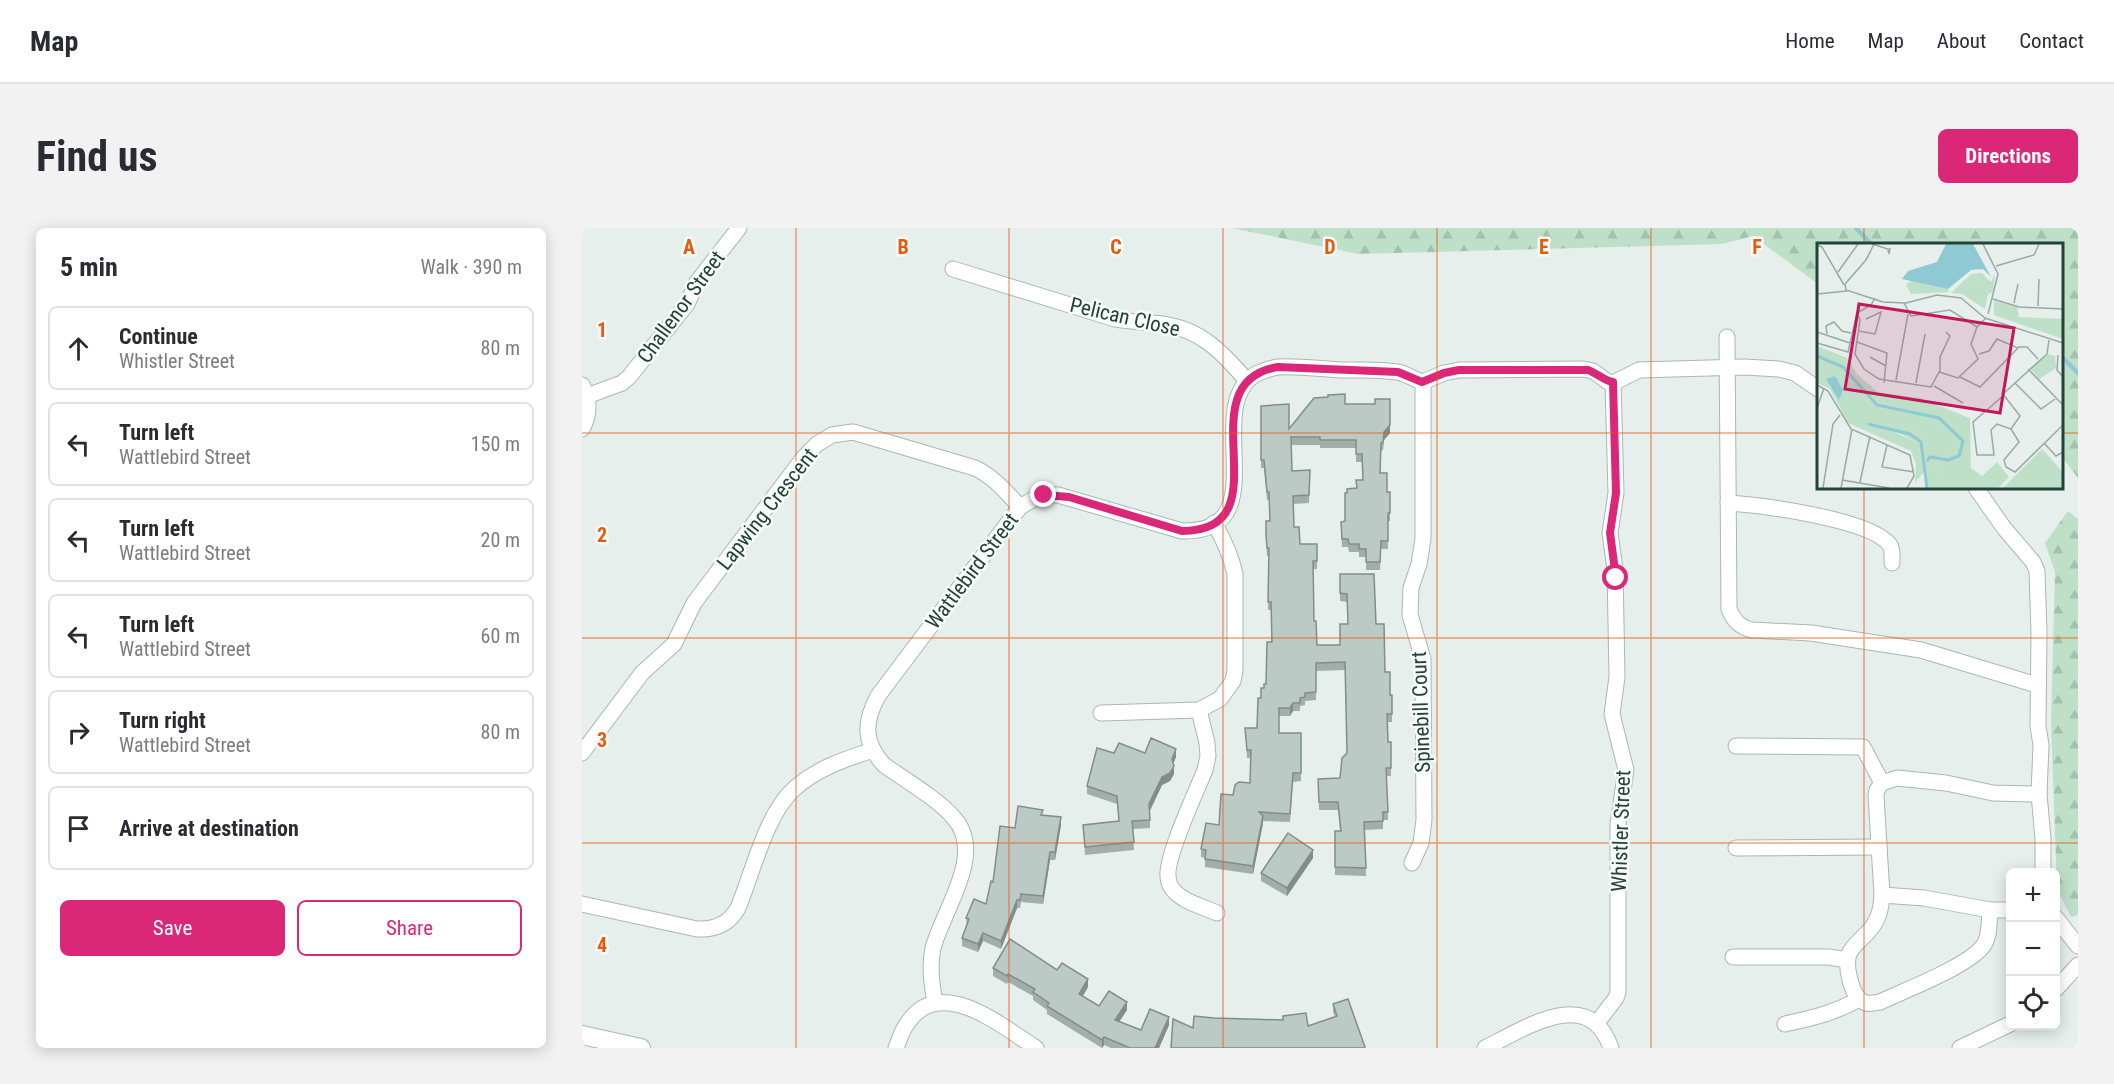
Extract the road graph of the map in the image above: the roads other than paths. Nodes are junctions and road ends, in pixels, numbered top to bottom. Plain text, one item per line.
1 (739, 228) edge
2 (953, 269) dead end
3 (1727, 337) dead end
4 (1727, 368) junction
5 (1247, 381) junction
6 (1422, 382) junction
7 (1613, 382) junction
8 (1817, 388) edge
9 (584, 390) edge
10 (582, 429) edge
11 (1977, 489) edge
12 (1728, 504) junction
13 (1020, 507) junction
14 (1214, 523) junction
15 (1892, 563) dead end
16 (2037, 685) junction
17 (1199, 710) junction
18 (1101, 714) dead end
19 (1736, 746) dead end
20 (873, 750) junction
21 (582, 753) edge
22 (1882, 783) junction
23 (2039, 794) junction
24 (1879, 847) junction
25 (1736, 848) dead end
26 (1412, 863) dead end
27 (2043, 868) edge
28 (1882, 895) junction
29 (582, 904) edge
30 (1990, 910) junction
31 (2006, 910) edge
32 (1217, 913) dead end
33 (2058, 922) edge
34 (2078, 946) edge
35 (1733, 957) dead end
36 (1847, 960) junction
37 (2078, 965) edge
38 (2060, 983) edge
39 (1859, 999) junction
40 (935, 1003) junction
41 (1596, 1024) junction
42 (1785, 1024) dead end
43 (2006, 1026) edge
44 (582, 1035) edge
45 (641, 1048) edge
46 (896, 1048) edge
47 (1036, 1048) edge
48 (1485, 1048) edge
49 (1611, 1048) edge
50 (1960, 1048) edge

1 - 9 street, Challenor Street
2 - 5 street, Pelican Close
3 - 4 street
4 - 7 street
4 - 8 street
4 - 12 street
5 - 6 street
5 - 14 street
6 - 7 street
6 - 26 street, Spinebill Court
7 - 41 street, Whistler Street
9 - 10 street
11 - 16 street
12 - 15 street
12 - 16 street
13 - 14 street, Wattlebird Street
13 - 20 street, Wattlebird Street
13 - 21 street, Lapwing Crescent
14 - 17 street
16 - 23 street
17 - 18 street
17 - 32 street
19 - 22 street
20 - 29 street
20 - 40 street
22 - 23 street
22 - 24 street
23 - 27 street
24 - 25 street
24 - 28 street
28 - 30 street
28 - 36 street
30 - 31 street
30 - 39 street
33 - 34 street
35 - 36 street
36 - 39 street
37 - 38 street
39 - 42 street
40 - 46 street
40 - 47 street
41 - 48 street
41 - 49 street
43 - 50 street
44 - 45 main road

